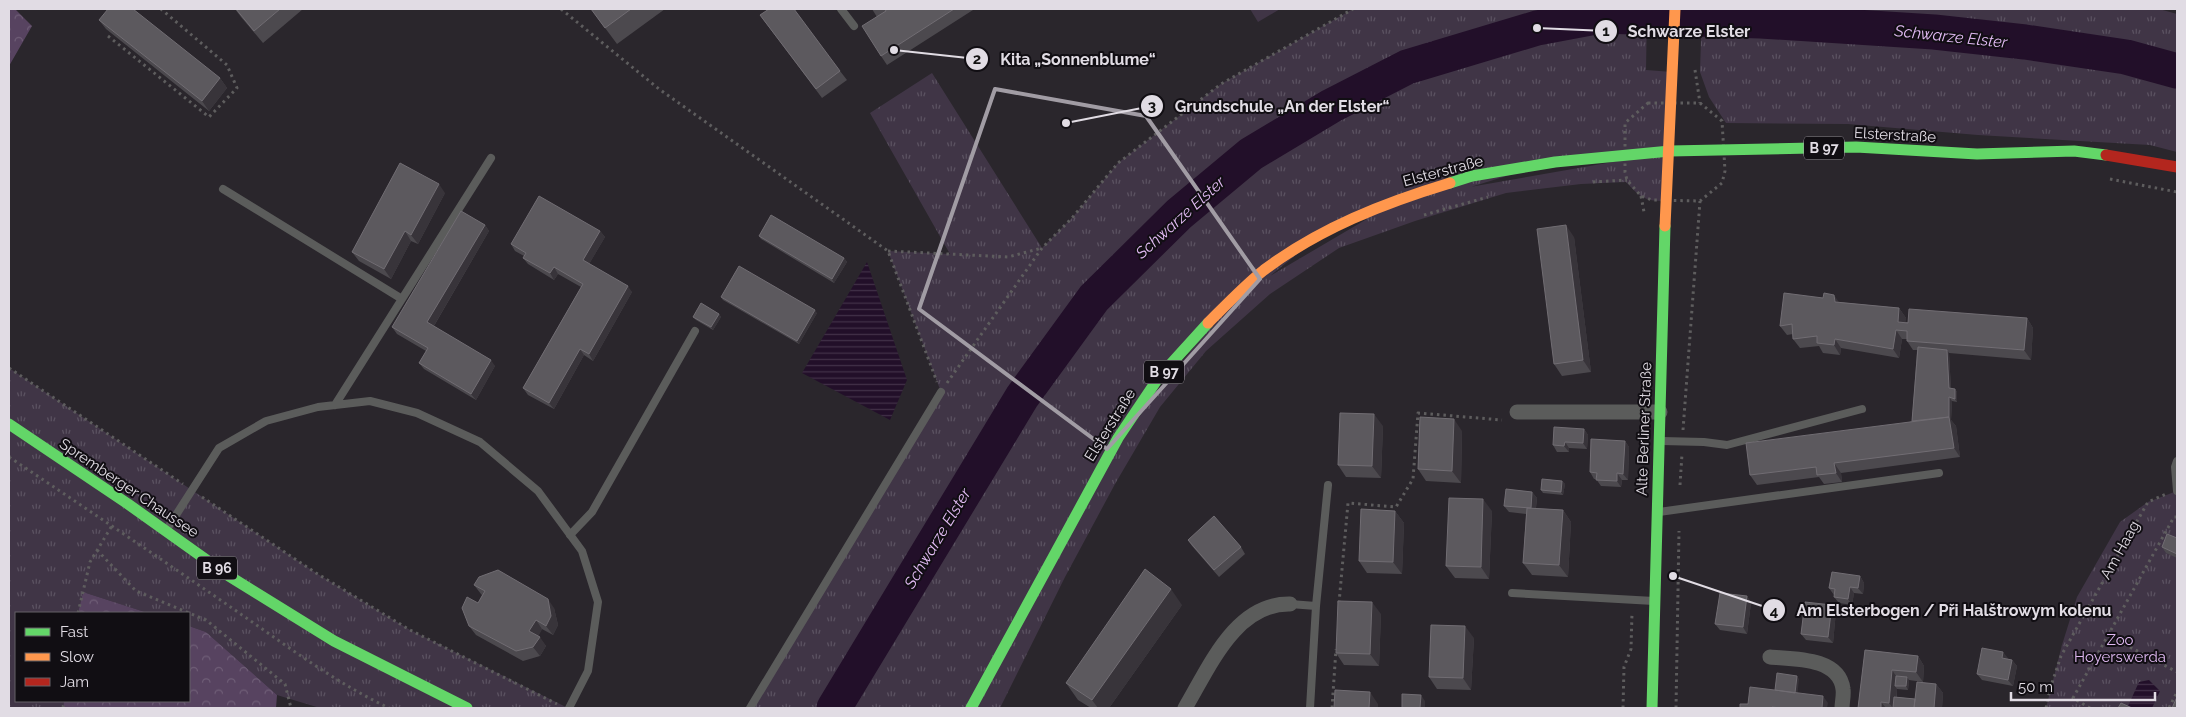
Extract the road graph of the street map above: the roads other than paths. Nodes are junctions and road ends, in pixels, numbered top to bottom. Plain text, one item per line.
1 (841, 9) edge
2 (1675, 9) edge
3 (854, 26) dead end
4 (1670, 151) junction
5 (490, 158) dead end
6 (2177, 167) edge
7 (223, 189) dead end
8 (402, 300) junction
9 (695, 331) dead end
10 (941, 392) road end
11 (335, 406) junction
12 (1862, 409) dead end
13 (1516, 412) road end
14 (1660, 412) junction
15 (9, 424) edge
16 (1659, 441) junction
17 (2177, 461) edge
18 (1939, 473) dead end
19 (1328, 485) dead end
20 (2177, 491) edge
21 (1656, 512) junction
22 (166, 530) junction
23 (570, 535) junction
24 (1512, 593) dead end
25 (1654, 601) junction
26 (1290, 604) joint
27 (1316, 606) junction
28 (1770, 657) dead end
29 (467, 708) edge
30 (569, 708) edge
31 (750, 708) edge
32 (971, 708) edge
33 (1185, 708) edge
34 (1310, 708) edge
35 (1652, 708) edge
36 (1842, 708) edge

1 - 3 lane
2 - 4 main road, Alte Berliner Straße
4 - 6 main road, Elsterstraße / B 97
4 - 14 main road, Alte Berliner Straße
4 - 32 main road, Elsterstraße / B 97
5 - 8 lane
7 - 8 lane
8 - 11 lane
9 - 23 lane
10 - 31 lane
11 - 22 lane
11 - 23 lane
12 - 16 lane
13 - 14 street
14 - 16 main road, Alte Berliner Straße
15 - 22 main road, Spremberger Chaussee / B 96
16 - 21 main road, Alte Berliner Straße
17 - 20 lane
18 - 21 lane
19 - 27 lane
21 - 25 main road, Alte Berliner Straße
22 - 29 main road, Spremberger Chaussee / B 96
23 - 30 lane
24 - 25 lane
25 - 35 main road, Alte Berliner Straße
26 - 27 lane
26 - 33 street
27 - 34 lane
28 - 36 street

